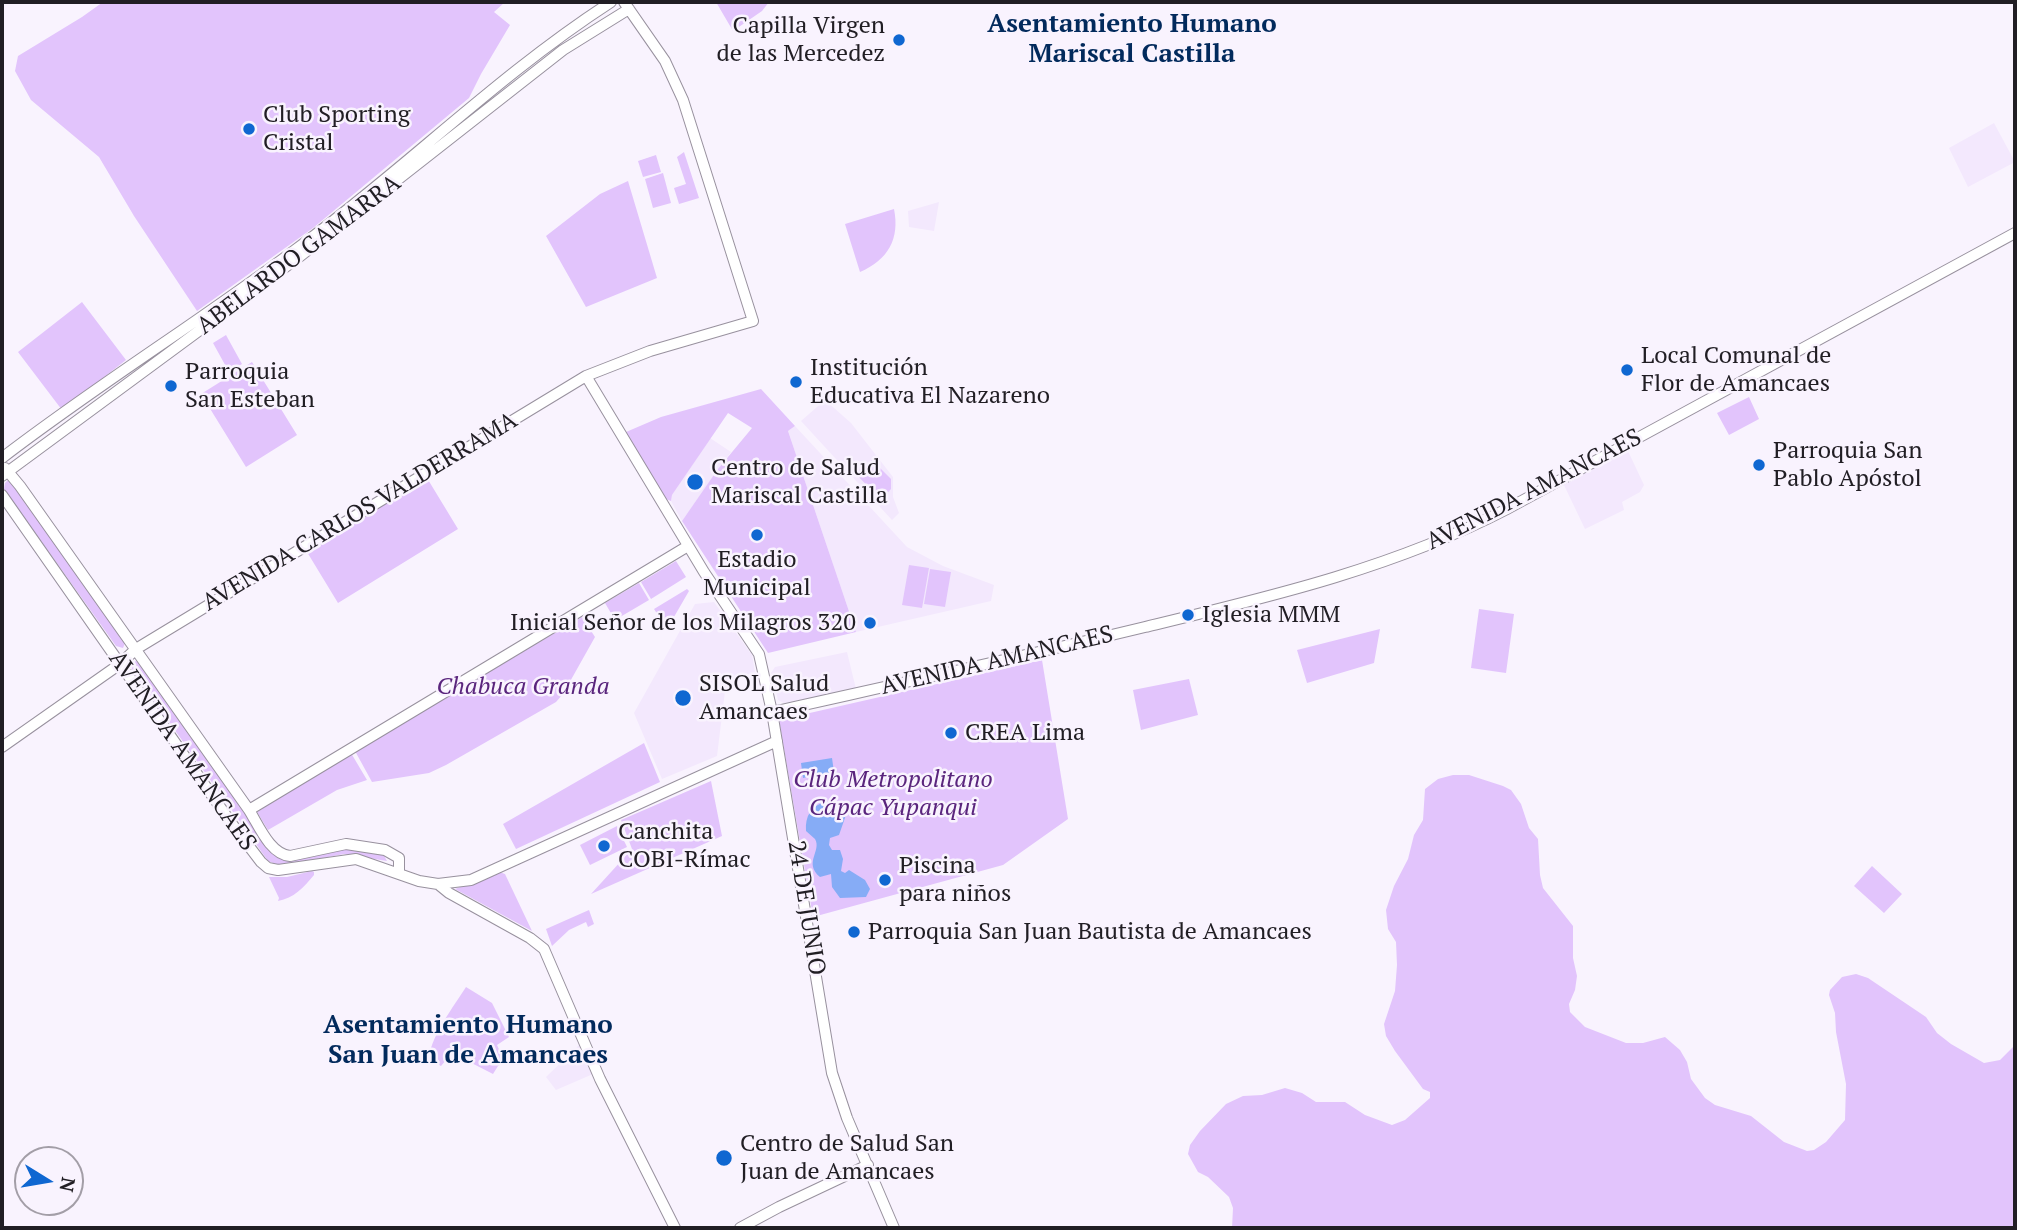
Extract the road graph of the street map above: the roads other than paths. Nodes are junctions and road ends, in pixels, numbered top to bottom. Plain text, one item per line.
1 (611, 2) edge
2 (626, 5) edge
3 (504, 79) junction
4 (513, 90) junction
5 (2015, 233) edge
6 (586, 376) junction
7 (2, 458) edge
8 (4, 470) edge
9 (2, 495) edge
10 (688, 546) junction
11 (136, 649) junction
12 (120, 664) junction
13 (772, 712) junction
14 (777, 741) junction
15 (2, 747) edge
16 (249, 810) junction
17 (400, 872) junction
18 (438, 884) junction
19 (867, 1165) junction
20 (675, 1228) edge
21 (740, 1228) edge
22 (894, 1228) edge

1 - 3 street, ABELARDO GAMARRA
2 - 4 street, ABELARDO GAMARRA
2 - 6 street, AVENIDA CARLOS VALDERRAMA
3 - 4 street
3 - 7 street, ABELARDO GAMARRA
4 - 8 street, ABELARDO GAMARRA
5 - 13 street, AVENIDA AMANCAES
6 - 10 street, 24 DE JUNIO
6 - 11 street, AVENIDA CARLOS VALDERRAMA
8 - 11 street, AVENIDA AMANCAES
9 - 12 street, AVENIDA AMANCAES
10 - 13 street, 24 DE JUNIO
10 - 16 street
11 - 12 street, AVENIDA CARLOS VALDERRAMA
11 - 16 street, AVENIDA AMANCAES
12 - 15 street, AVENIDA CARLOS VALDERRAMA
12 - 17 street, AVENIDA AMANCAES
13 - 14 street, 24 DE JUNIO
14 - 18 street, AVENIDA AMANCAES
14 - 19 street, 24 DE JUNIO
16 - 17 street, AVENIDA AMANCAES
17 - 18 street, AVENIDA AMANCAES
18 - 20 street
19 - 21 street
19 - 22 street, 24 DE JUNIO

